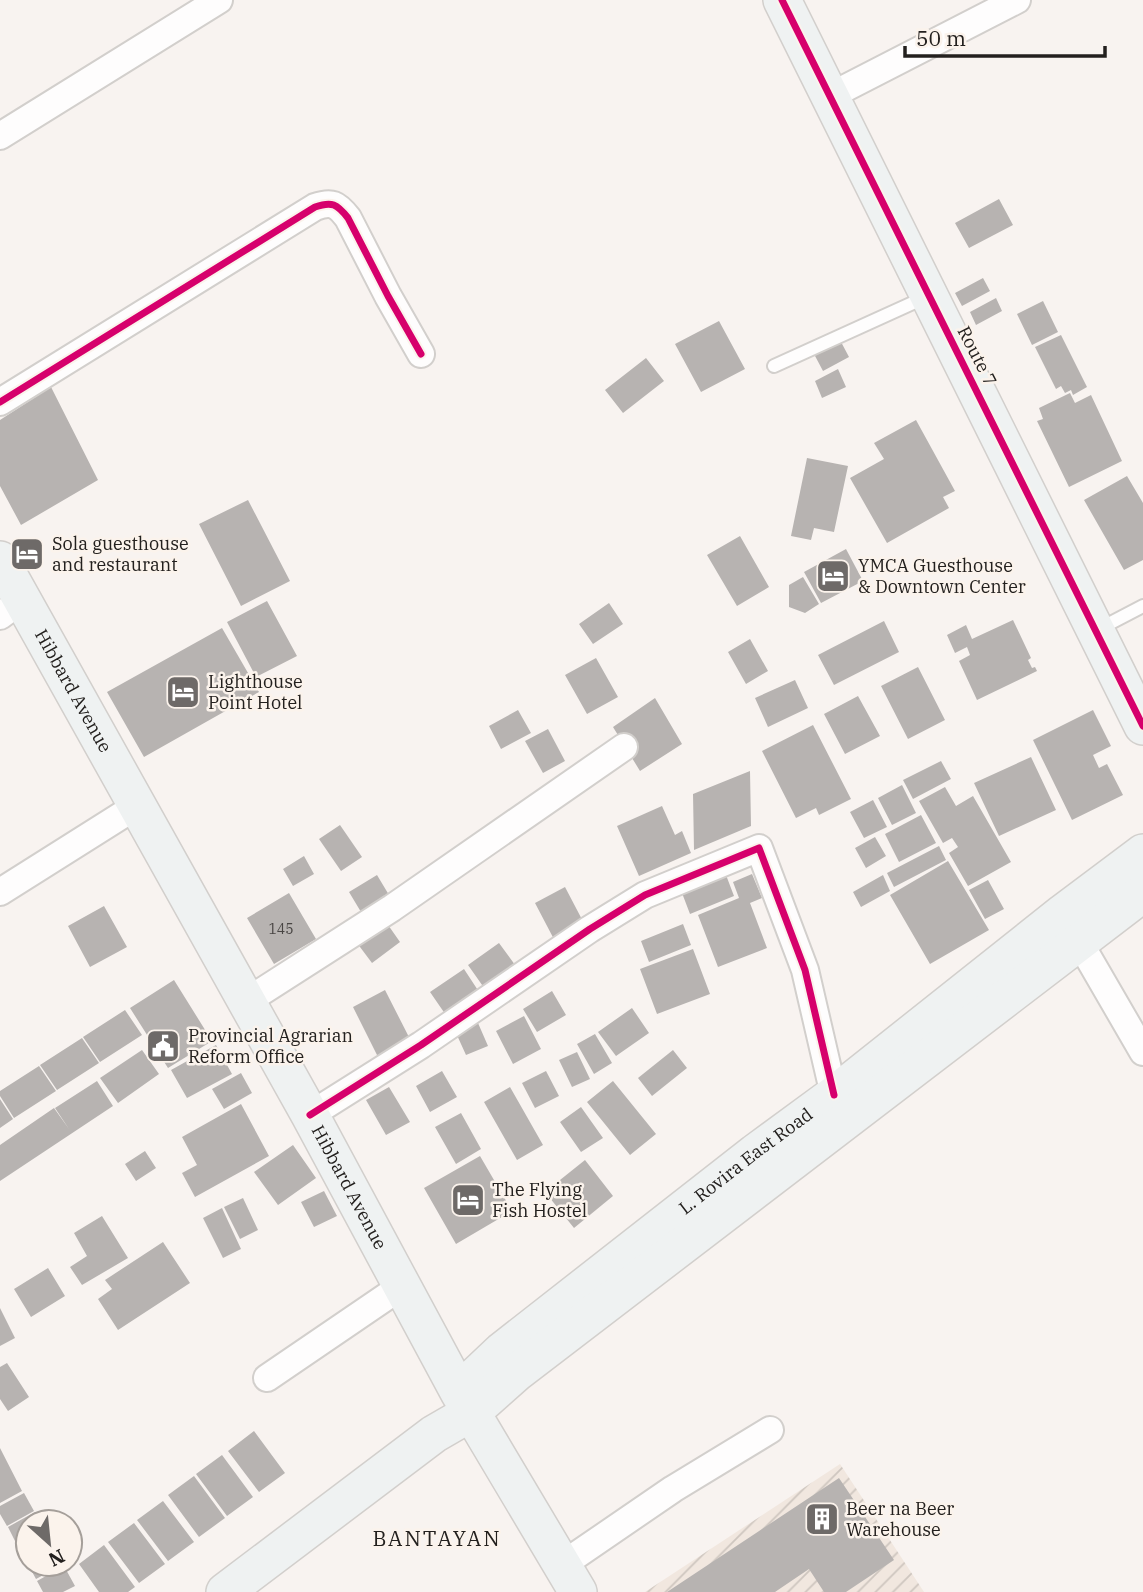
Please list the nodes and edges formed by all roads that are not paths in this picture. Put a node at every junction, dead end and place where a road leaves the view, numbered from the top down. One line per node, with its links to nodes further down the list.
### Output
1 (782, 0): 4 (main road, Route 7)
2 (1017, 0): 4 (street)
3 (209, 2): 5 (street)
4 (830, 96): 6 (main road, Route 7)
5 (0, 136)
6 (930, 296): 8 (lane); 13 (main road, Route 7)
7 (421, 354): 9 (street)
8 (774, 366)
9 (0, 402)
10 (0, 560): 12 (main road, Hibbard Avenue)
11 (1143, 606): 13 (lane)
12 (12, 608): 16 (main road, Hibbard Avenue)
13 (1096, 631): 14 (main road, Route 7)
14 (1143, 726)
15 (624, 747): 21 (street)
16 (138, 805): 18 (street); 21 (main road, Hibbard Avenue)
17 (1143, 853): 20 (main road, L. Rovira East Road)
18 (0, 892)
19 (1143, 893): 20 (main road, L. Rovira East Road)
20 (1071, 927): 22 (street); 23 (main road, L. Rovira East Road); 25 (main road, L. Rovira East Road)
21 (247, 1001): 24 (main road, Hibbard Avenue)
22 (1143, 1052)
23 (834, 1094): 24 (street); 25 (main road, L. Rovira East Road)
24 (310, 1115): 26 (main road, Hibbard Avenue)
25 (764, 1165): 28 (main road, L. Rovira East Road)
26 (402, 1286): 27 (street); 28 (main road, Hibbard Avenue)
27 (267, 1378)
28 (466, 1402): 30 (main road, Hibbard Avenue); 31 (main road, L. Rovira East Road)
29 (771, 1430): 30 (street)
30 (570, 1579)
31 (225, 1592)

